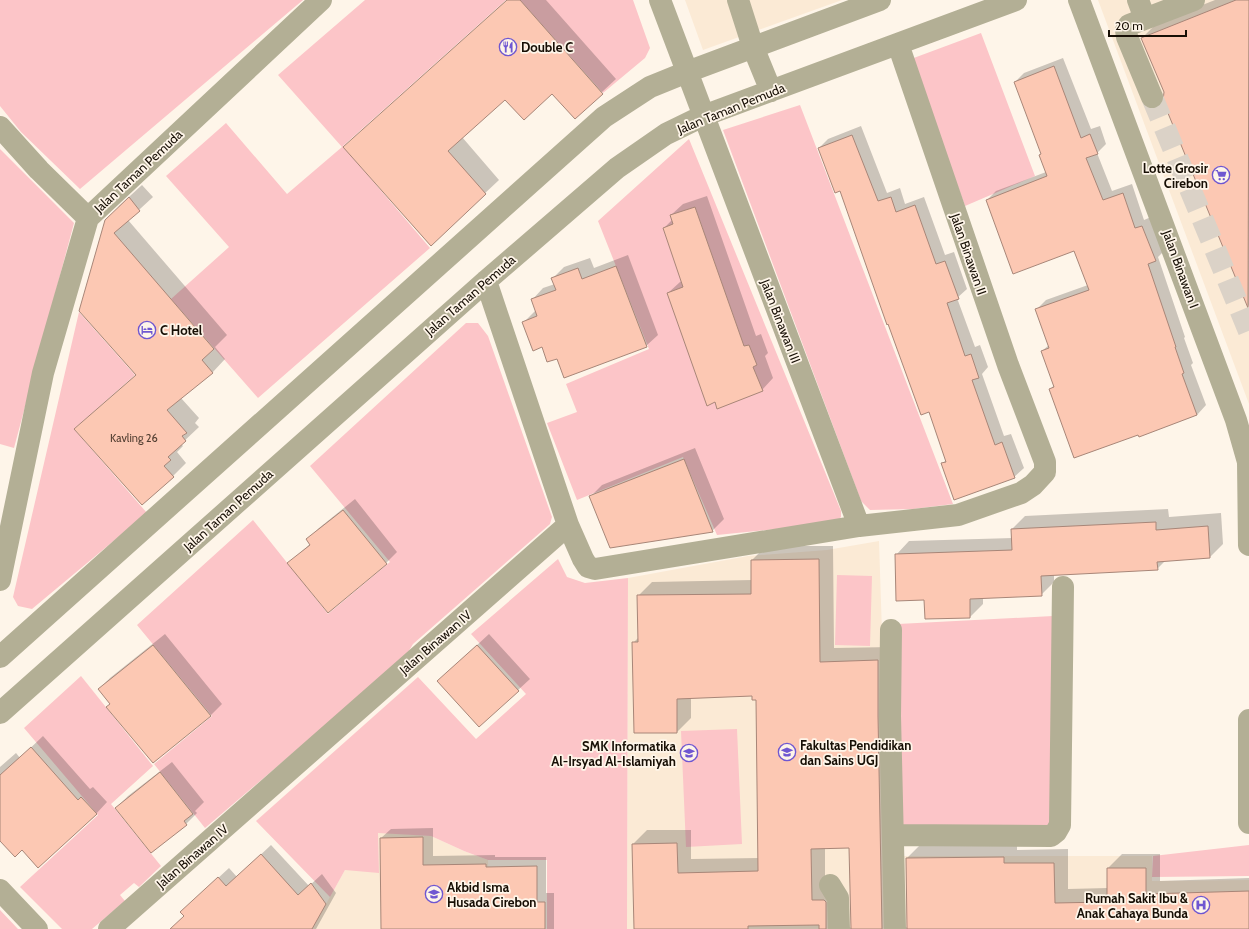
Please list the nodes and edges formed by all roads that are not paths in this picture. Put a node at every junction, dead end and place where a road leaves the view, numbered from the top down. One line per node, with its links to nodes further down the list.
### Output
1 (321, 0): 16 (street, Jalan Taman Pemuda)
2 (660, 0): 11 (street, Jalan Binawan III)
3 (738, 0): 10 (street)
4 (880, 0): 10 (street)
5 (1016, 0): 9 (street, Jalan Taman Pemuda)
6 (1080, 0): 20 (street, Jalan Binawan I)
7 (1194, 0): 8 (street)
8 (1150, 8): 13 (street)
9 (898, 44): 12 (street, Jalan Taman Pemuda); 19 (street, Jalan Binawan II)
10 (753, 47): 11 (street); 12 (street)
11 (687, 72): 14 (street, Jalan Binawan III); 24 (street)
12 (771, 91): 14 (street, Jalan Taman Pemuda)
13 (1152, 97)
14 (703, 116): 17 (street, Jalan Taman Pemuda); 19 (street, Jalan Binawan III)
15 (0, 127): 16 (street)
16 (88, 218): 21 (street, Jalan Taman Pemuda)
17 (486, 281): 18 (street); 25 (street, Jalan Taman Pemuda)
18 (568, 525): 19 (street); 32 (street, Jalan Binawan IV)
19 (859, 526)
20 (1249, 545)
21 (0, 580)
22 (1062, 587): 28 (street)
23 (891, 630): 28 (street)
24 (0, 656)
25 (0, 713)
26 (1249, 720): 27 (street)
27 (1249, 823)
28 (893, 835): 34 (street)
29 (830, 885): 33 (street)
30 (0, 890): 31 (street)
31 (37, 929)
32 (109, 929)
33 (839, 929)
34 (895, 929)

